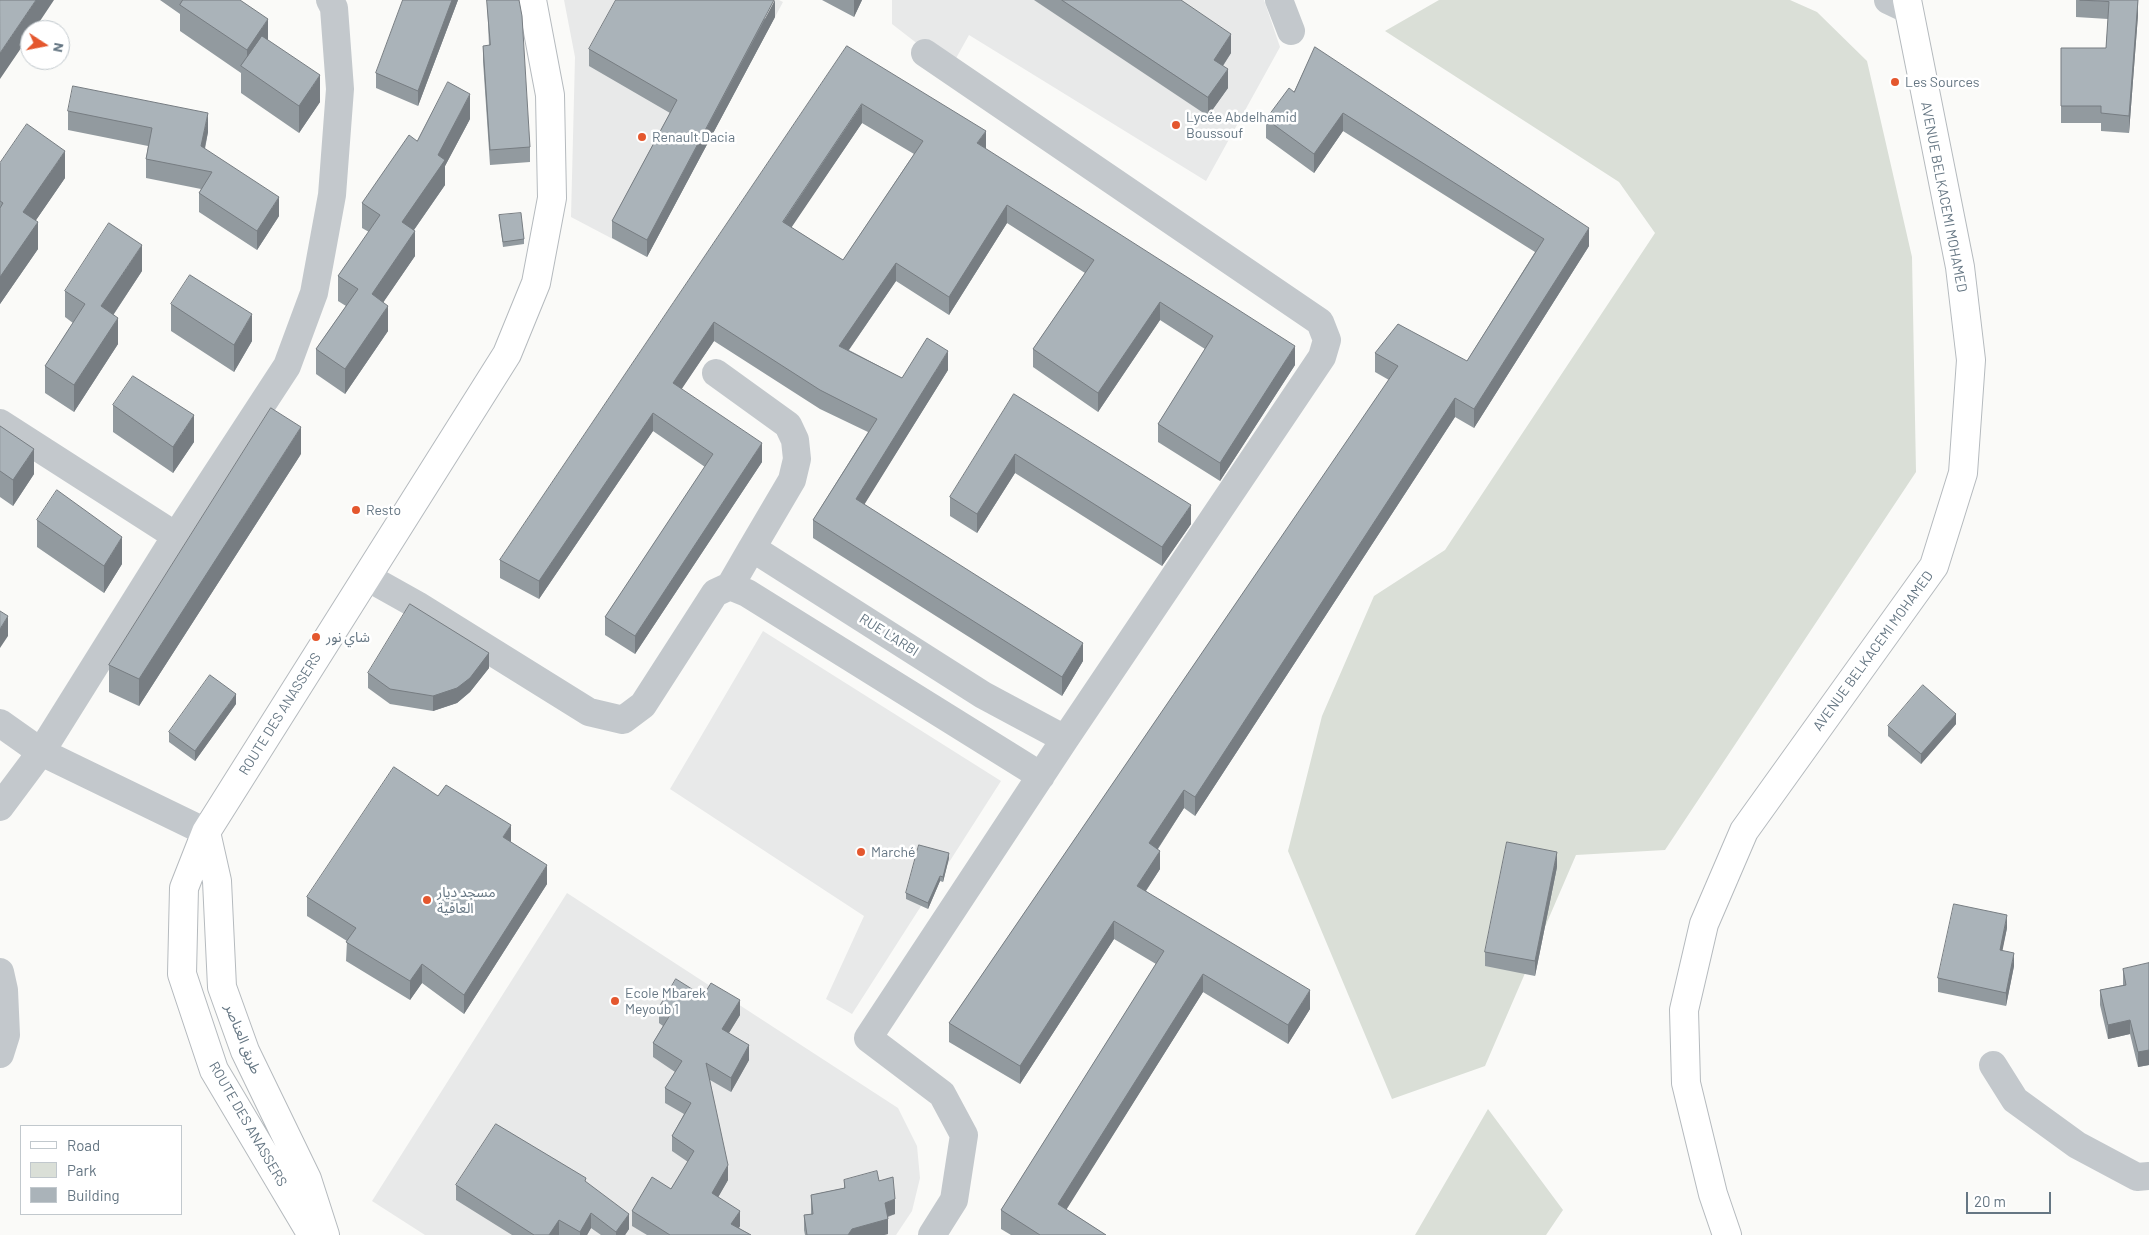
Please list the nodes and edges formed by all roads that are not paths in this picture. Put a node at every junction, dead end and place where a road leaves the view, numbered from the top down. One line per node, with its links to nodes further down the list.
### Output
1 (330, 0): 9 (street)
2 (532, 0): 11 (main road, ROUTE DES ANASSERS)
3 (1279, 0): 5 (street)
4 (1901, 3): 26 (main road, AVENUE BELKACEMI MOHAMED)
5 (1291, 31)
6 (925, 53): 14 (street)
7 (716, 373): 10 (street)
8 (0, 423): 9 (street)
9 (176, 536): 15 (street)
10 (752, 548): 12 (street); 14 (street, RUE L'ARBI)
11 (367, 577): 12 (street); 18 (main road, ROUTE DES ANASSERS)
12 (730, 586): 16 (street)
13 (0, 723): 15 (street)
14 (1065, 739): 16 (street)
15 (41, 752): 17 (street); 18 (street)
16 (1040, 776): 25 (street)
17 (0, 807)
18 (206, 832): 23 (main road, ROUTE DES ANASSERS); 24 (main road, طريق العناصر)
19 (0, 972): 20 (street)
20 (0, 1054)
21 (1993, 1065): 22 (street)
22 (2149, 1176)
23 (312, 1235)
24 (324, 1235)
25 (932, 1235)
26 (1727, 1235)

